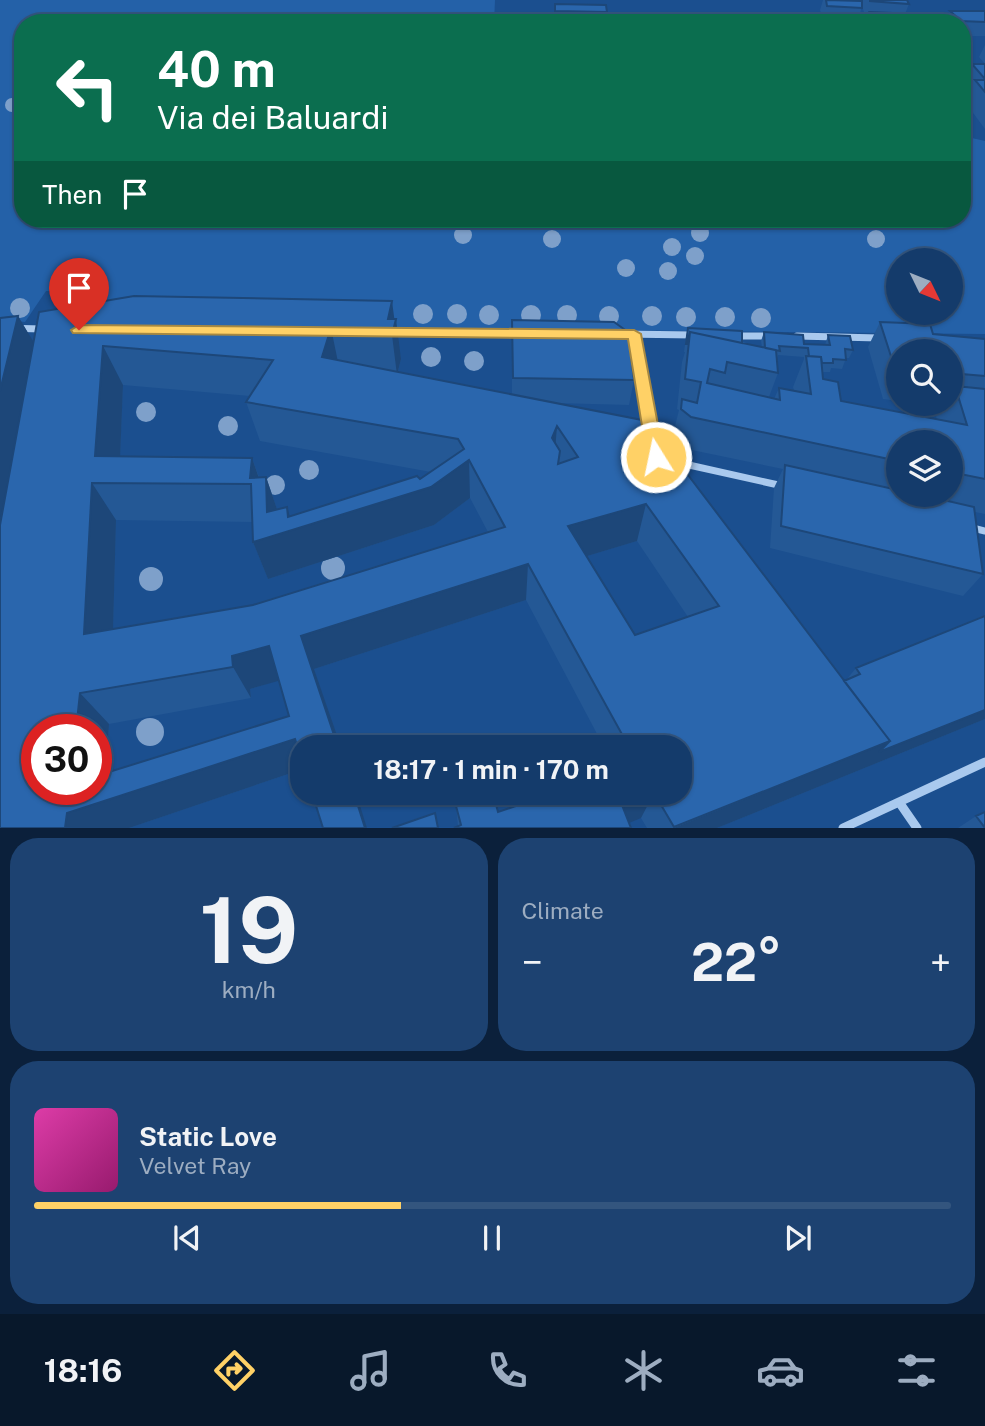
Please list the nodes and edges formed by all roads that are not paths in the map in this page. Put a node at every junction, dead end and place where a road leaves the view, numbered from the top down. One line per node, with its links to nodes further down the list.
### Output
1 (0, 328): 2 (street)
2 (51, 330)
3 (384, 332): 4 (street)
4 (523, 334)
5 (607, 334): 6 (street)
6 (634, 334): 7 (street); 10 (street)
7 (702, 335)
8 (729, 336): 9 (street)
9 (891, 338)
10 (653, 444)
11 (656, 457): 12 (street)
12 (787, 487)
13 (959, 525): 14 (street)
14 (985, 531)
15 (985, 762): 16 (street)
16 (899, 802): 17 (street); 18 (street)
17 (843, 828)
18 (917, 828)

